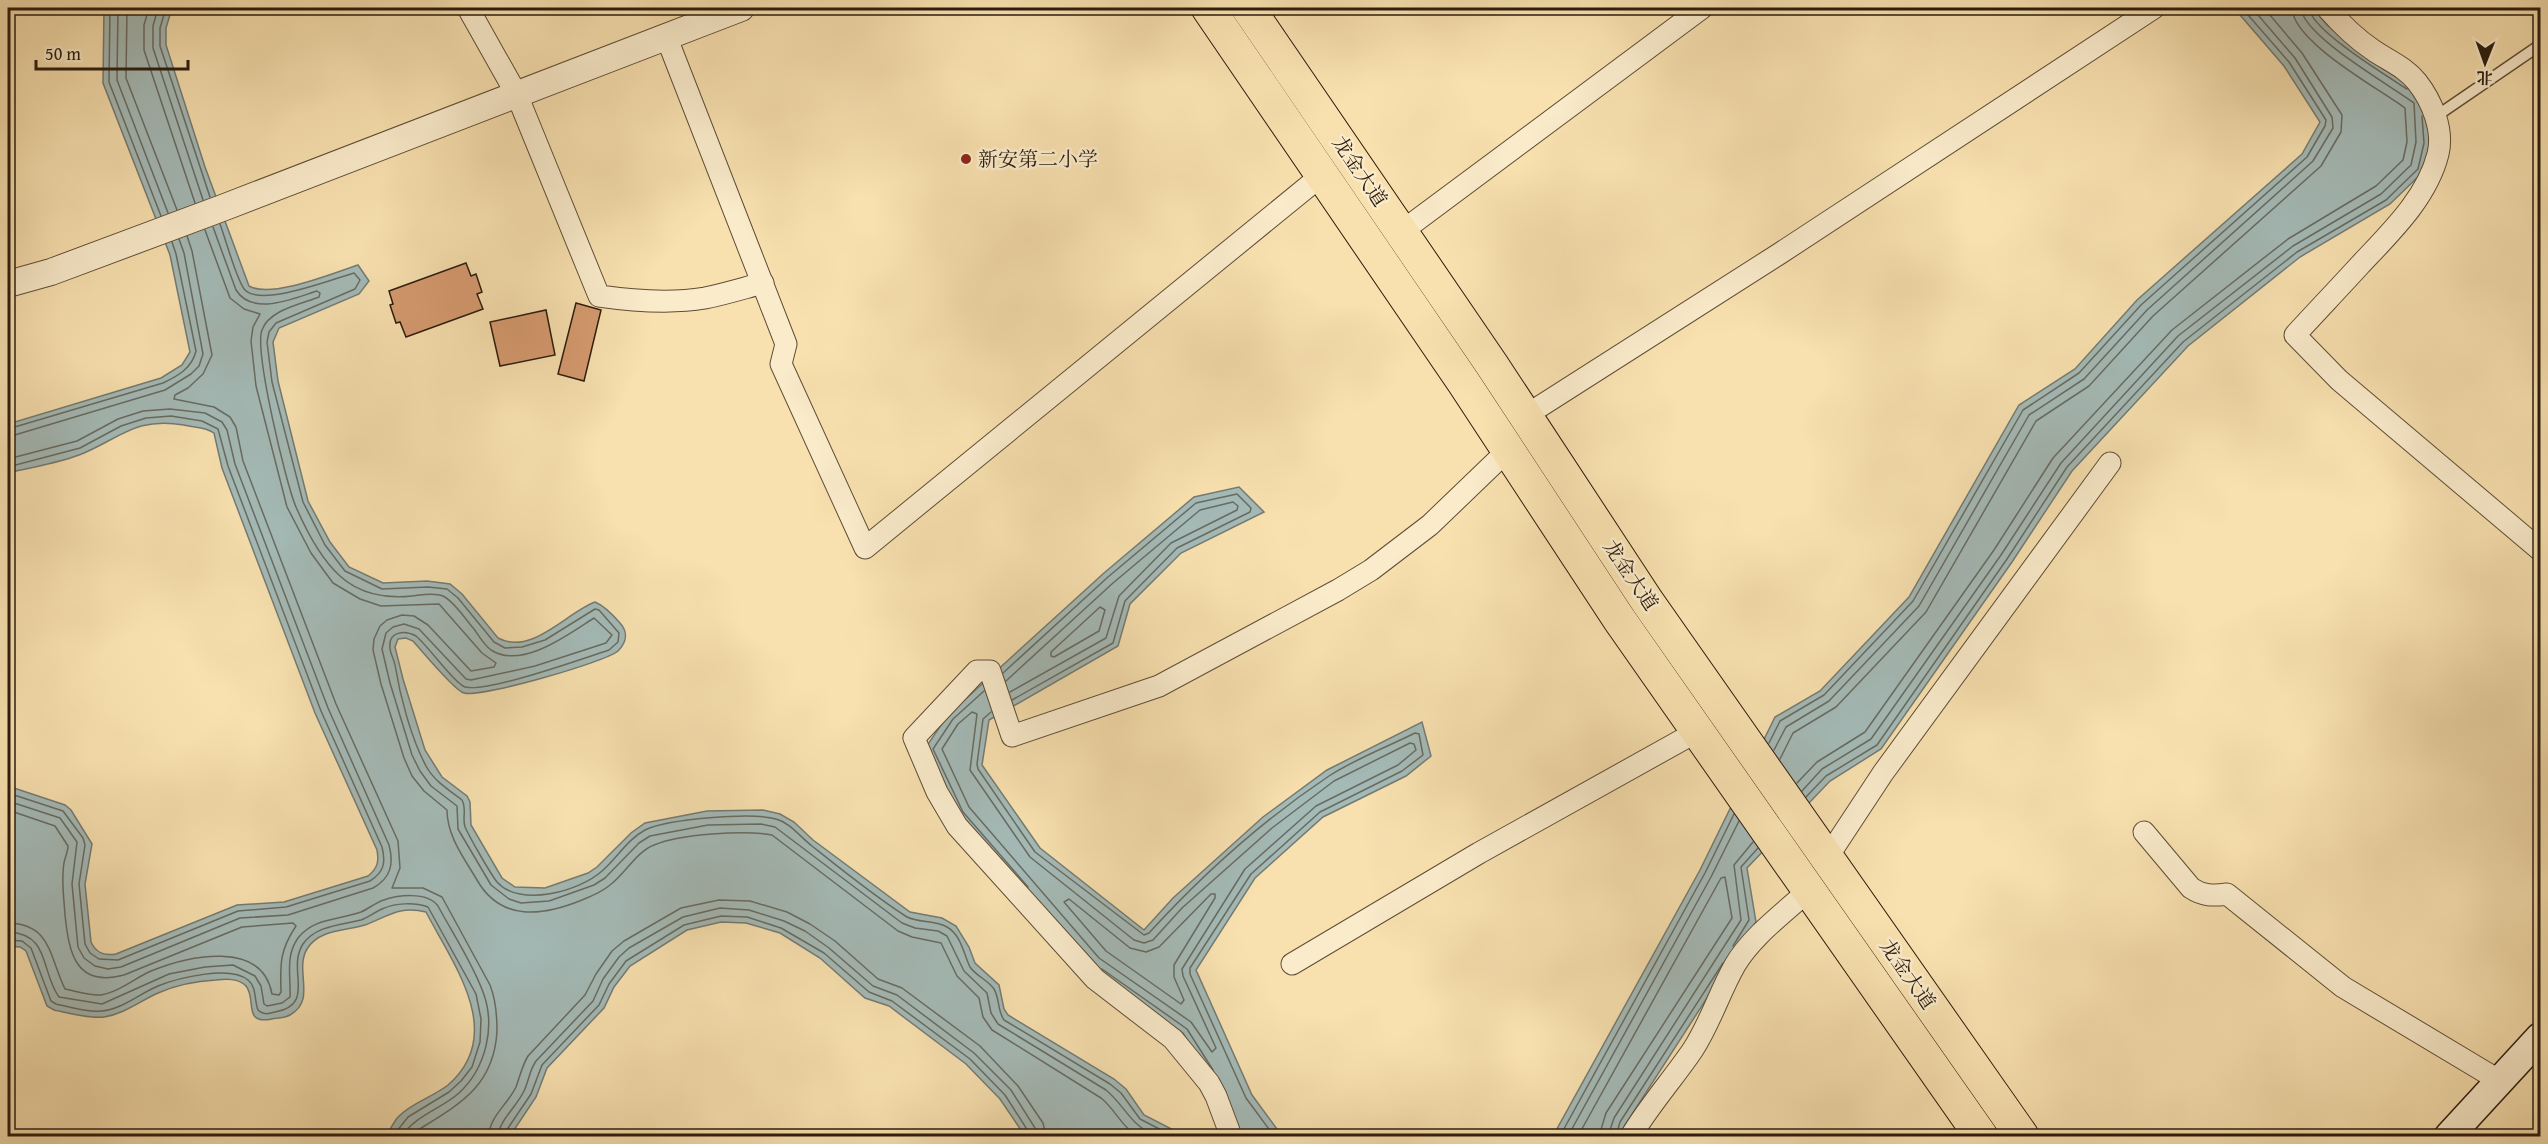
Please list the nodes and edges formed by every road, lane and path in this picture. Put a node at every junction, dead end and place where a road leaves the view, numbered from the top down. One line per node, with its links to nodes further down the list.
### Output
1 (468, 8): 10 (street)
2 (741, 8): 8 (street)
3 (1208, 8): 12 (main road, 龙金大道)
4 (1248, 8): 13 (main road, 龙金大道)
5 (1702, 8): 13 (street)
6 (2154, 8): 16 (street)
7 (2327, 8): 11 (street)
8 (666, 36): 10 (street); 14 (street)
9 (2541, 45): 11 (lane)
10 (517, 94): 14 (street); 15 (street)
11 (2435, 117): 19 (street)
12 (1322, 175): 14 (street); 17 (main road, 龙金大道)
13 (1401, 232): 16 (main road, 龙金大道)
14 (763, 283)
15 (8, 284)
16 (1525, 416): 22 (main road, 龙金大道)
17 (1508, 450): 20 (main road, 龙金大道); 27 (street)
18 (2110, 463): 22 (street)
19 (2541, 550)
20 (1698, 731): 23 (main road, 龙金大道); 24 (street)
21 (2144, 832): 26 (street)
22 (1819, 847): 30 (main road, 龙金大道)
23 (1809, 890): 28 (street); 29 (main road, 龙金大道)
24 (1292, 964)
25 (2541, 1037): 26 (main road)
26 (2500, 1081): 31 (main road)
27 (1231, 1137)
28 (1631, 1137)
29 (1981, 1137)
30 (2022, 1137)
31 (2449, 1137)

